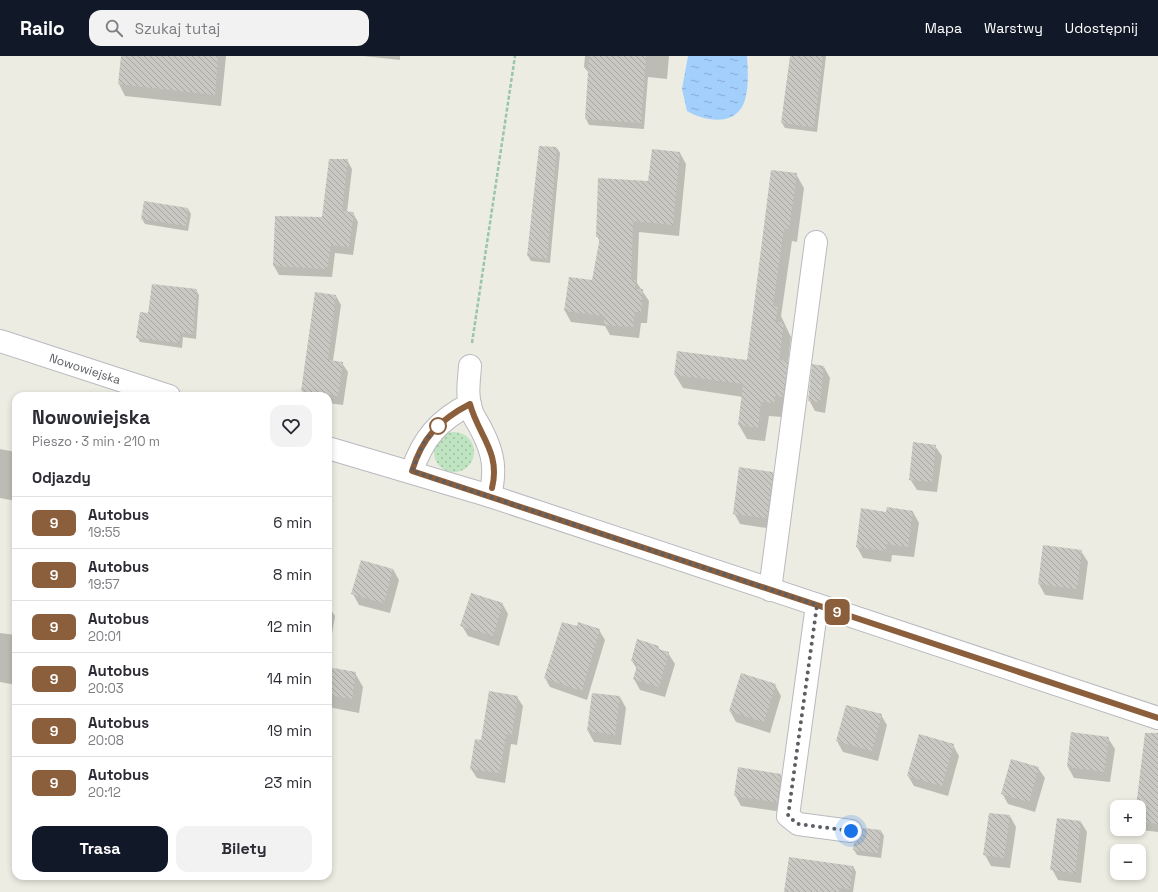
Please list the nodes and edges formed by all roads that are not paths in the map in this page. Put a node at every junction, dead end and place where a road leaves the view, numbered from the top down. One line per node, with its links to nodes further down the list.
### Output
1 (816, 242): 9 (street)
2 (0, 341): 4 (street, Nowowiejska)
3 (470, 366): 5 (street)
4 (157, 392)
5 (470, 404): 7 (street); 8 (street)
6 (332, 449): 7 (street)
7 (412, 471): 8 (street)
8 (490, 496): 9 (street)
9 (770, 590): 10 (street)
10 (817, 605): 11 (street); 12 (street)
11 (1158, 718)
12 (851, 831)

